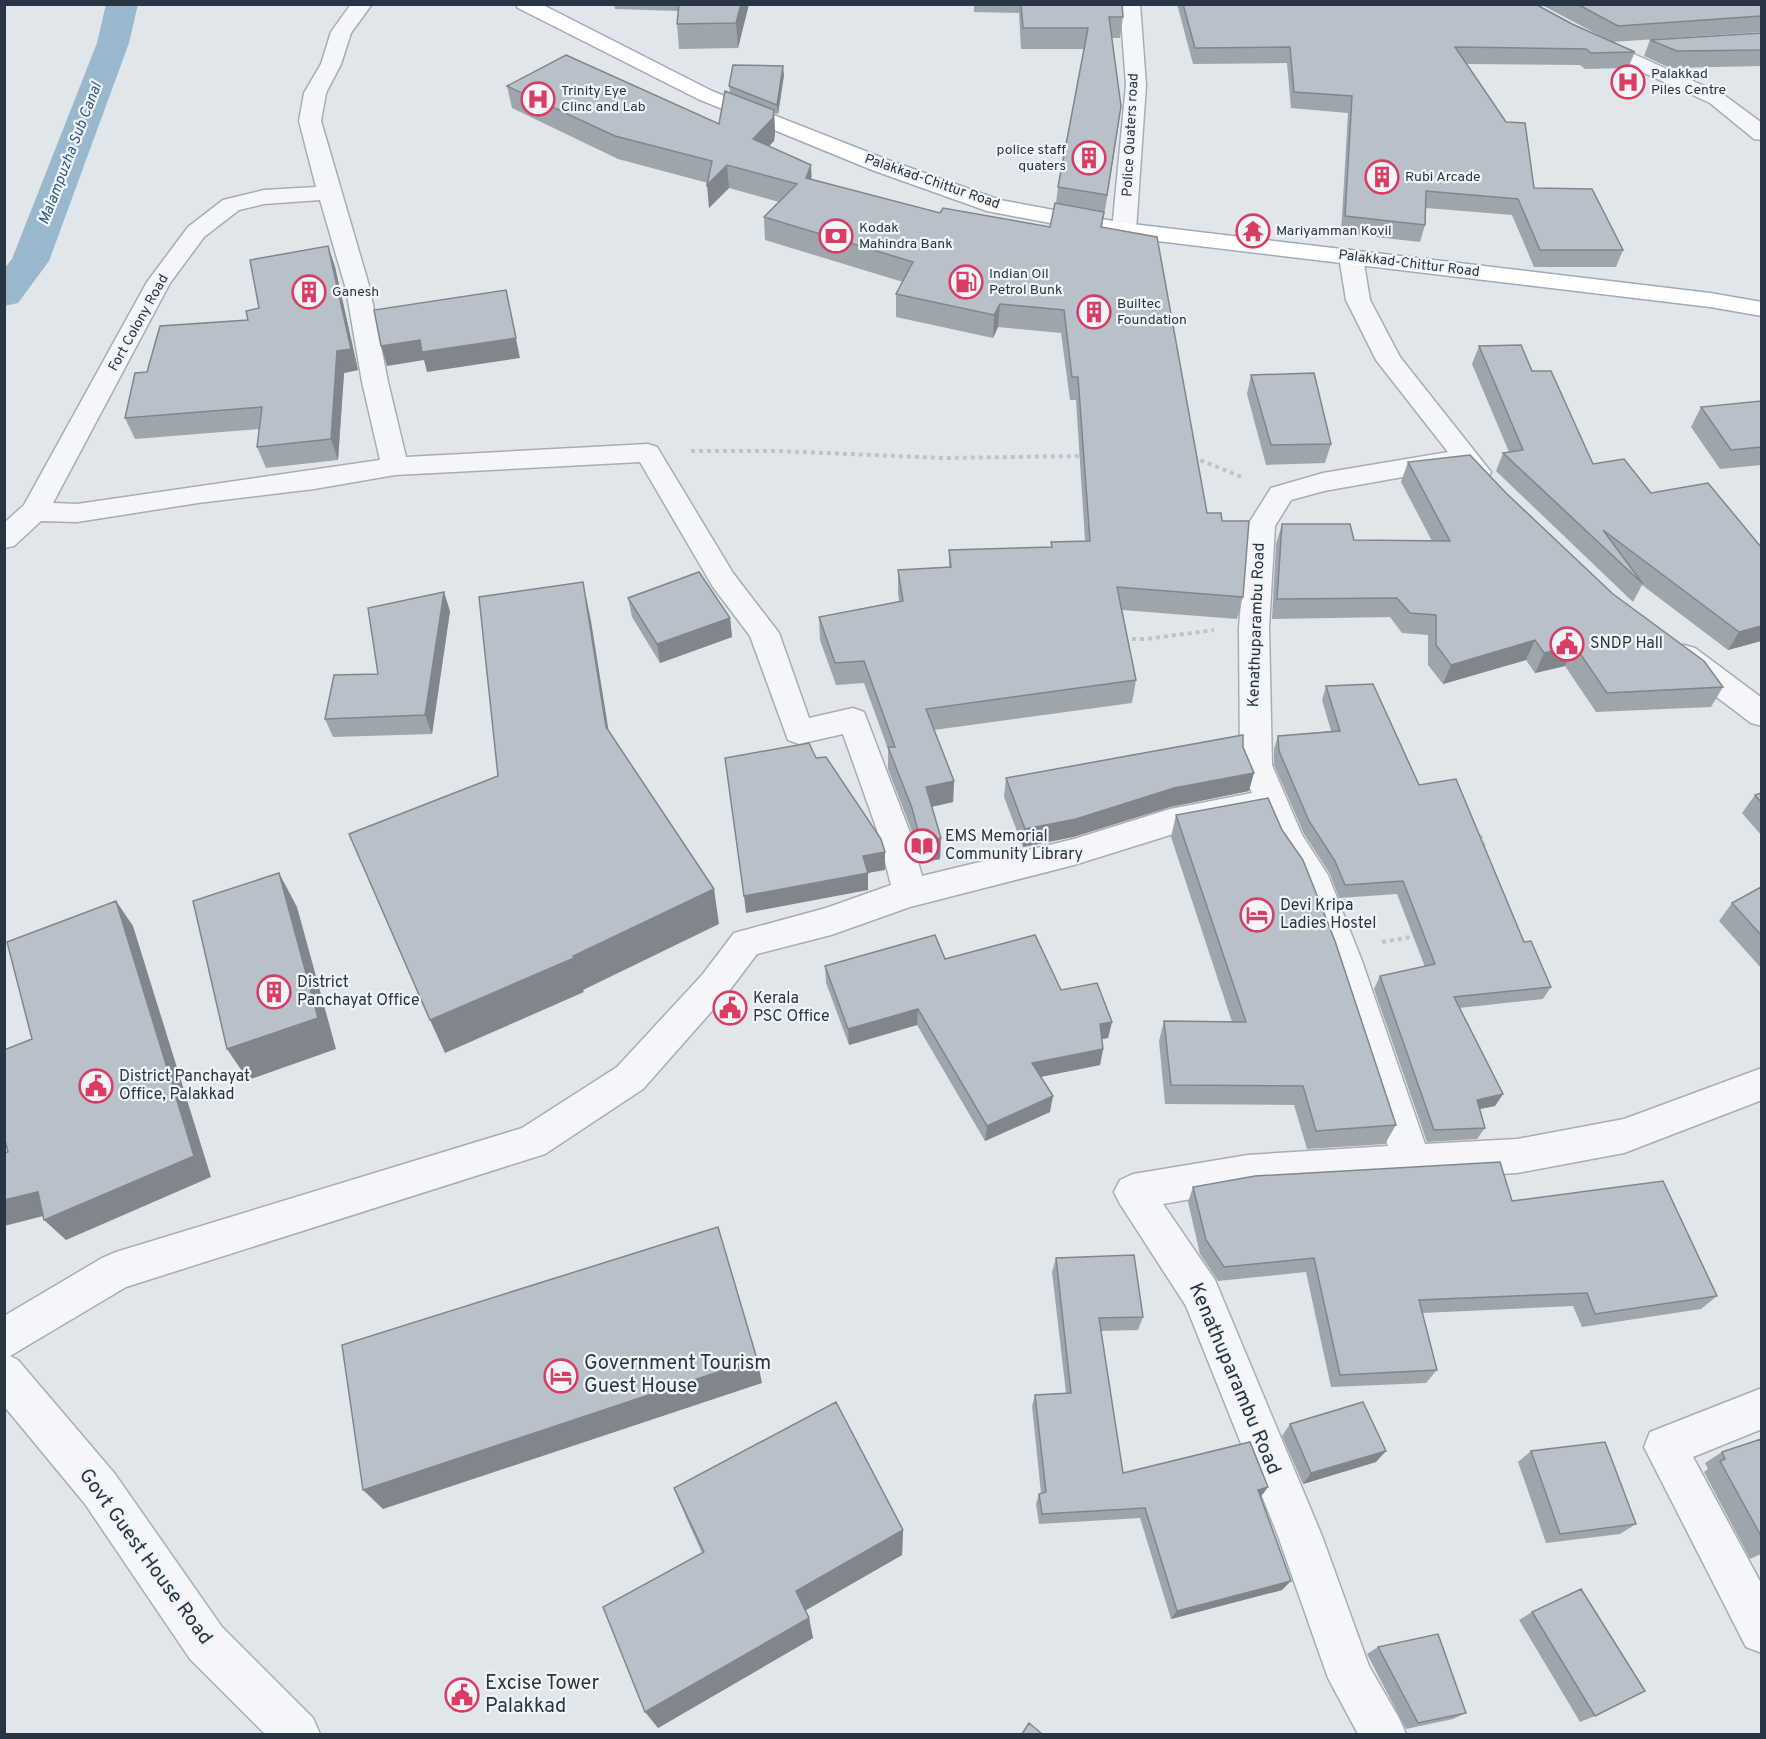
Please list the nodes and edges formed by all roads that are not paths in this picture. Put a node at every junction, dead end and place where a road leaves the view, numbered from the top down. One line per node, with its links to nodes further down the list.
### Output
1 (362, 4): 8 (street)
2 (525, 4): 9 (main road, Palakkad-Chittur Road)
3 (1130, 4): 9 (street, Police Quaters road)
4 (1518, 4): 6 (street)
5 (1654, 47): 6 (street)
6 (1611, 49): 7 (street)
7 (1761, 134)
8 (329, 192): 13 (street); 15 (street, Fort Colony Road)
9 (1124, 230): 10 (main road, Palakkad-Chittur Road)
10 (1351, 257): 11 (main road, Palakkad-Chittur Road); 12 (street)
11 (1761, 309)
12 (1465, 458): 14 (street); 19 (street, Kenathuparambu Road)
13 (395, 466): 15 (street); 20 (street)
14 (1494, 489)
15 (35, 511): 16 (street, Fort Colony Road)
16 (4, 539)
17 (1660, 639): 18 (street)
18 (1761, 715)
19 (1272, 802): 20 (street); 22 (street, Kenathuparambu Road)
20 (910, 893): 23 (street)
21 (1761, 1084): 22 (street, Kenathuparambu Road)
22 (1412, 1161): 28 (street, Kenathuparambu Road)
23 (4, 1339)
24 (4, 1374): 27 (street, Govt Guest House Road)
25 (1761, 1408): 26 (street)
26 (1761, 1631)
27 (296, 1733)
28 (1383, 1734)

